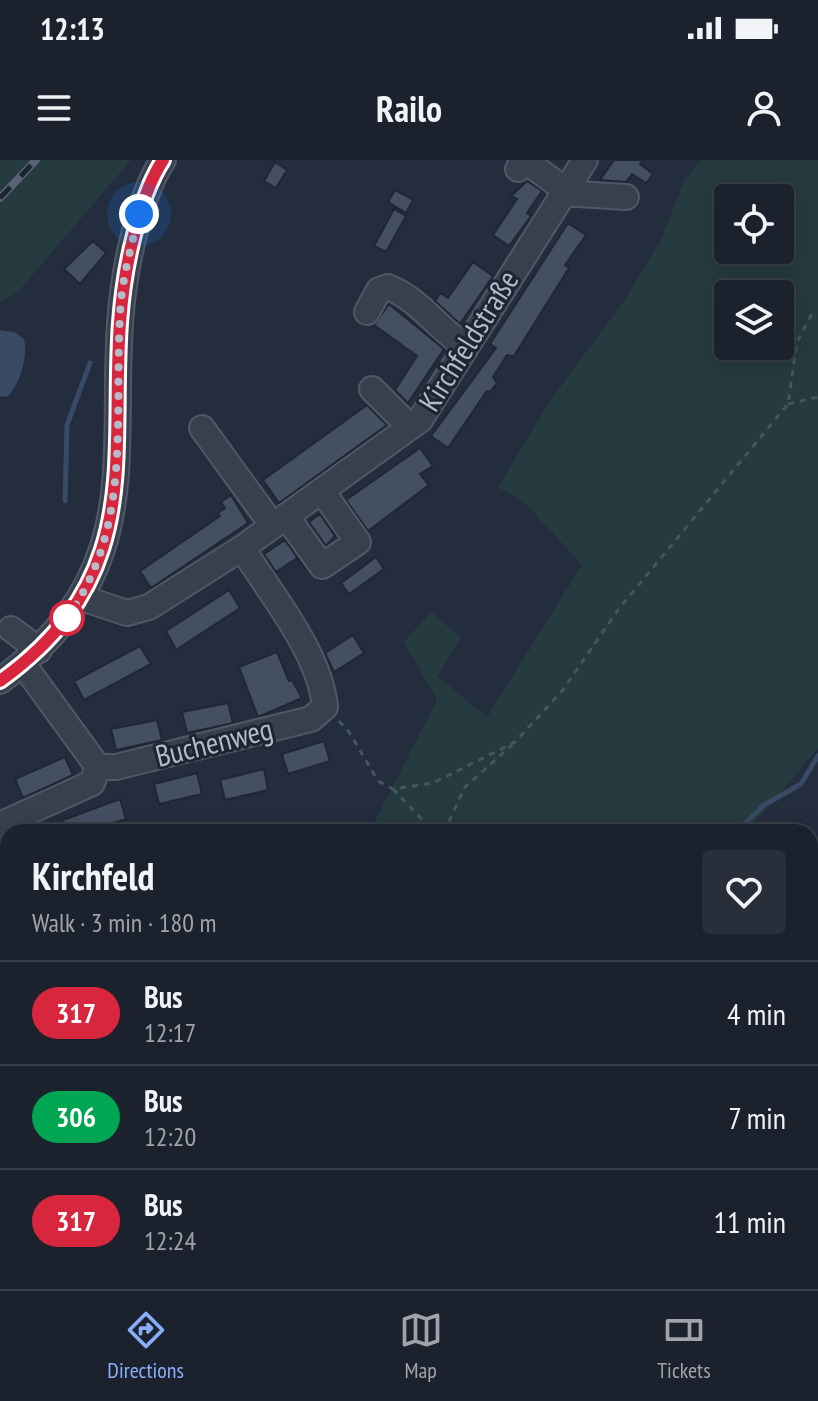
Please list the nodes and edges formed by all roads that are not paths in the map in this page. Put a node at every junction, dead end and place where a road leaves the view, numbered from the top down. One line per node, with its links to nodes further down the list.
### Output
1 (163, 160): 14 (street)
2 (585, 160): 4 (street, Kirchfeldstraße)
3 (518, 169): 4 (street)
4 (563, 191): 5 (street); 7 (street, Kirchfeldstraße)
5 (626, 197)
6 (367, 312): 7 (street)
7 (466, 347): 9 (street, Kirchfeldstraße)
8 (372, 389): 9 (street)
9 (410, 427): 11 (street, Kirchfeldstraße)
10 (202, 428): 12 (street)
11 (322, 491): 12 (street, Kirchfeldstraße); 12 (street)
12 (280, 521): 13 (street, Kirchfeldstraße)
13 (242, 548): 14 (street, Kirchfeldstraße); 18 (street, Buchenweg)
14 (82, 598): 16 (street)
15 (11, 629): 16 (street)
16 (31, 657): 17 (street); 18 (street)
17 (0, 681)
18 (98, 767): 19 (street)
19 (2, 824)

